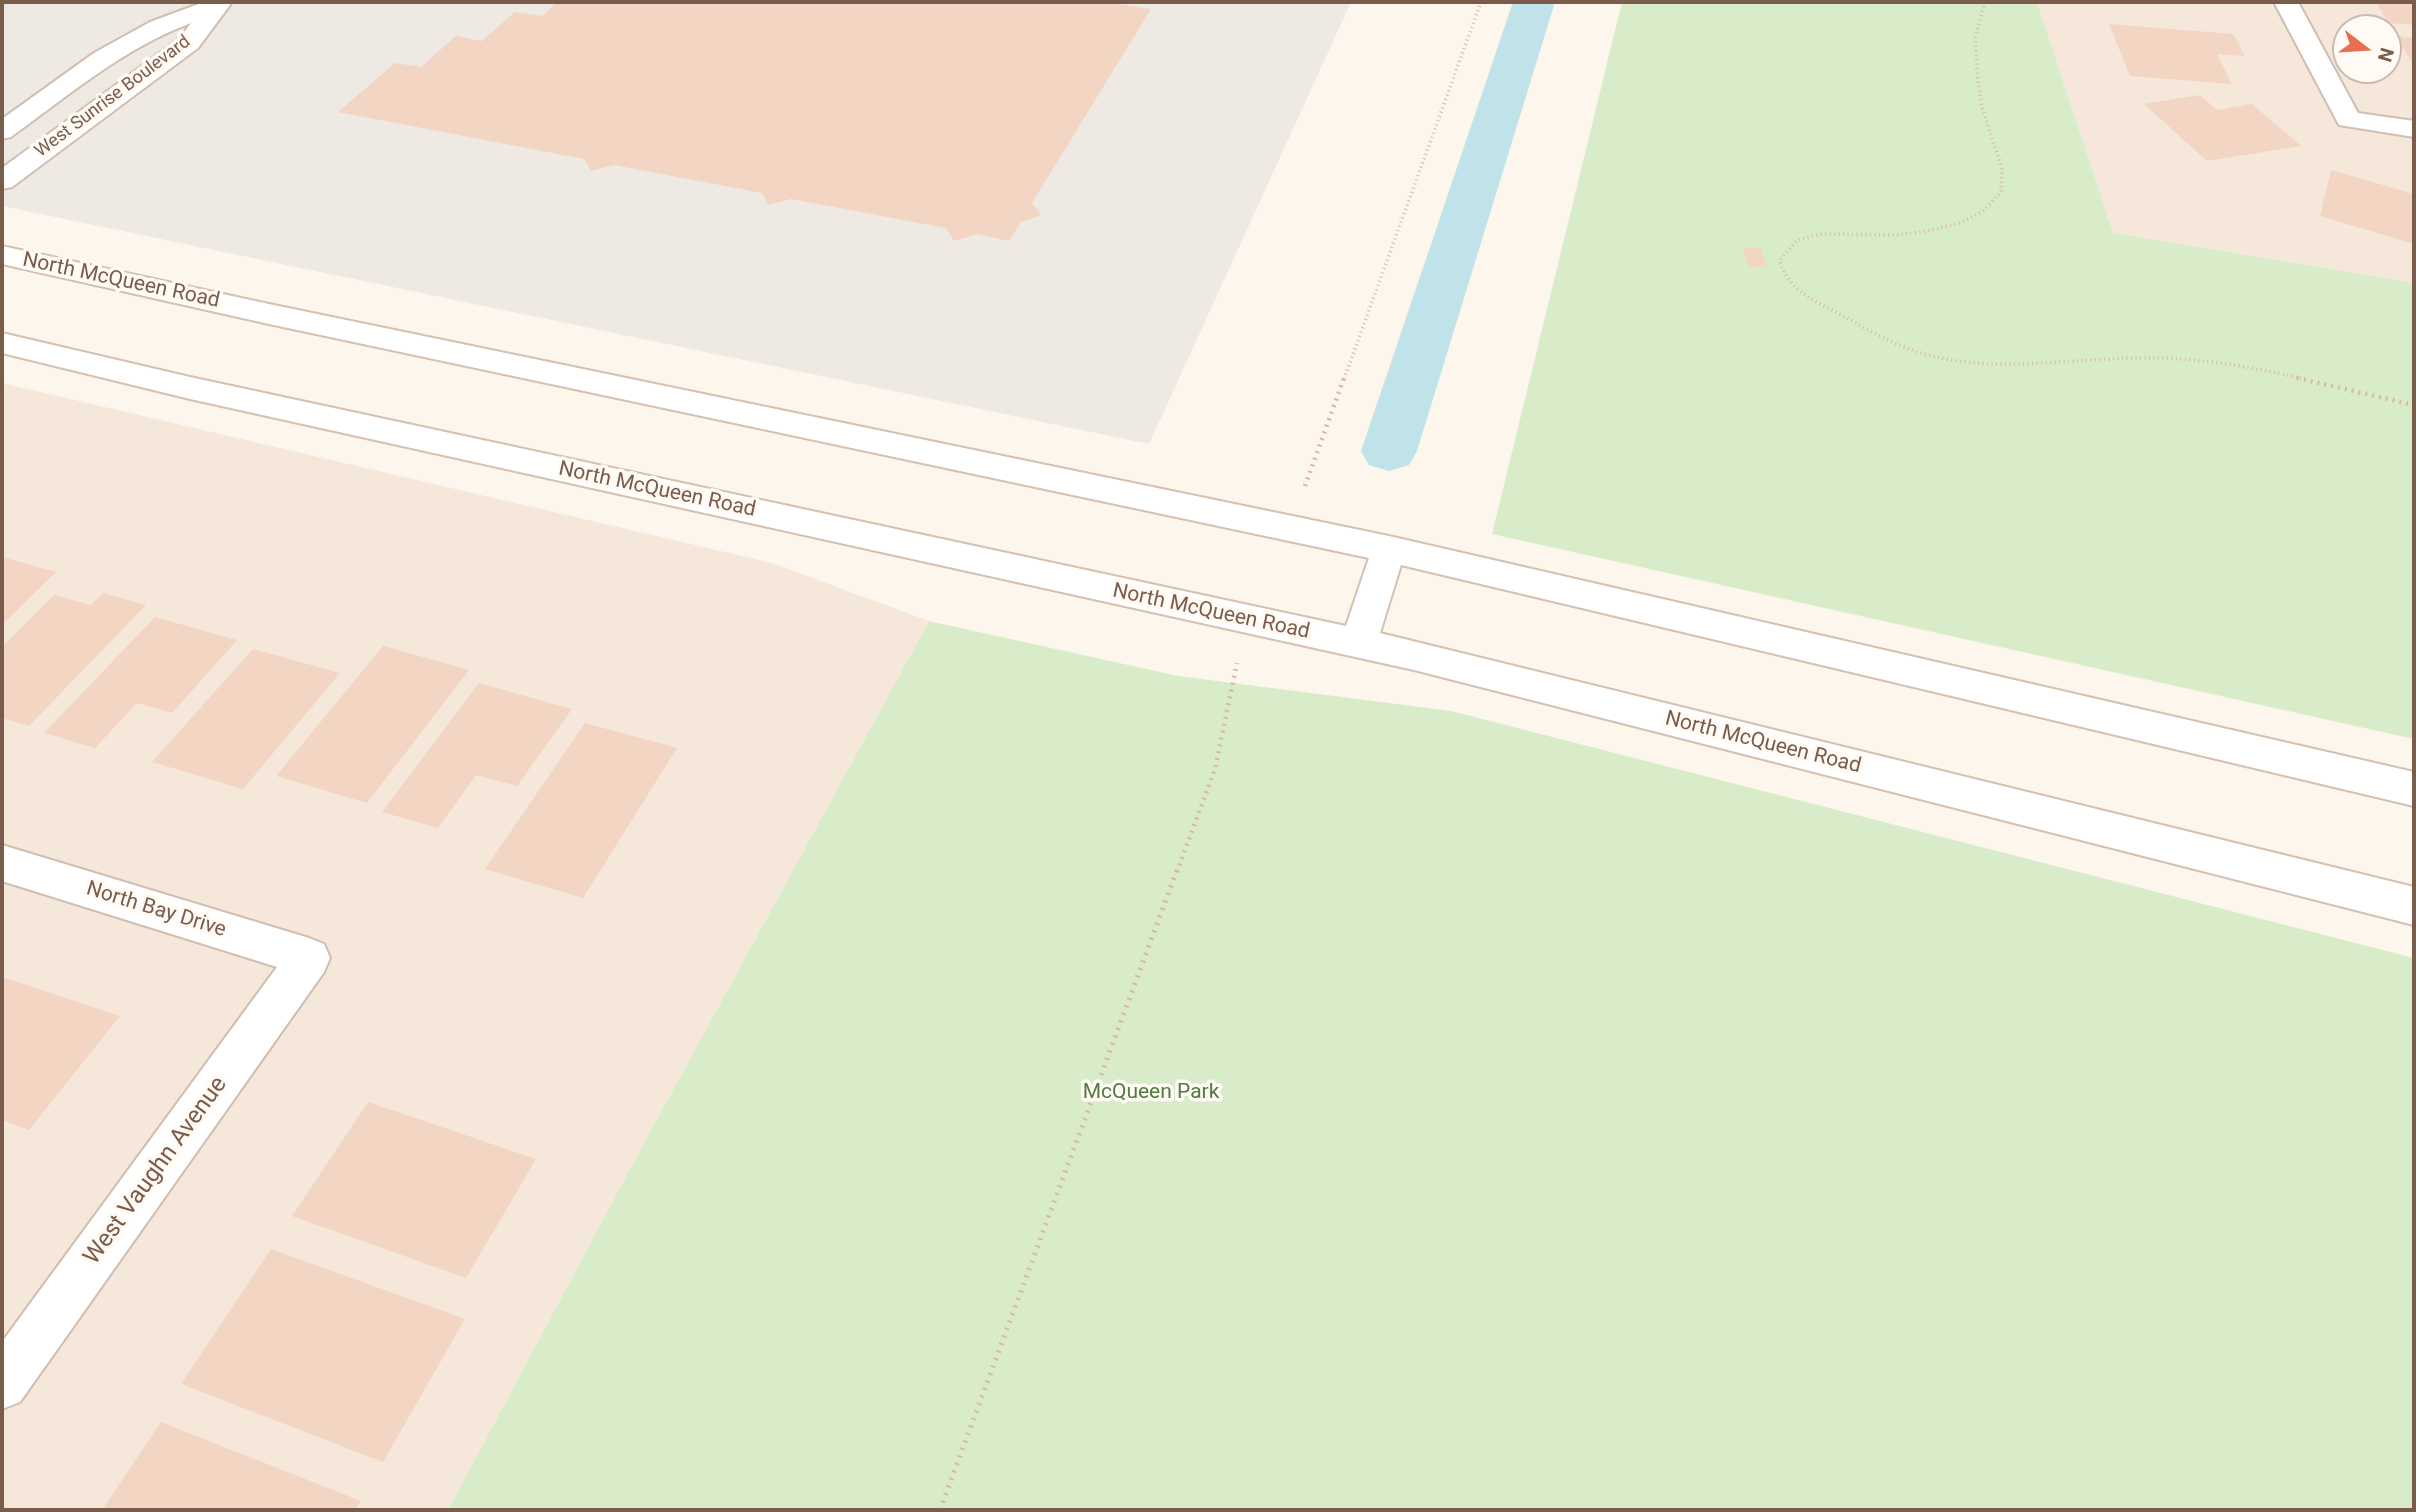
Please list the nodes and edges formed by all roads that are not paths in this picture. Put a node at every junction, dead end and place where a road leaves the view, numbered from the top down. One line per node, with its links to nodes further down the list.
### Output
1 (2286, 2): 3 (main road)
2 (222, 4): 4 (main road, West Sunrise Boulevard); 5 (main road, West Sunrise Boulevard)
3 (2414, 129)
4 (2, 131)
5 (2, 181)
6 (2, 255): 8 (main road, North McQueen Road)
7 (2, 343): 9 (main road, North McQueen Road)
8 (1389, 549): 9 (main road); 10 (main road, North McQueen Road)
9 (1359, 643): 12 (main road, North McQueen Road)
10 (2414, 789)
11 (2, 863): 13 (main road, North Bay Drive)
12 (2414, 906)
13 (309, 958): 14 (main road, West Vaughn Avenue)
14 (2, 1384)

